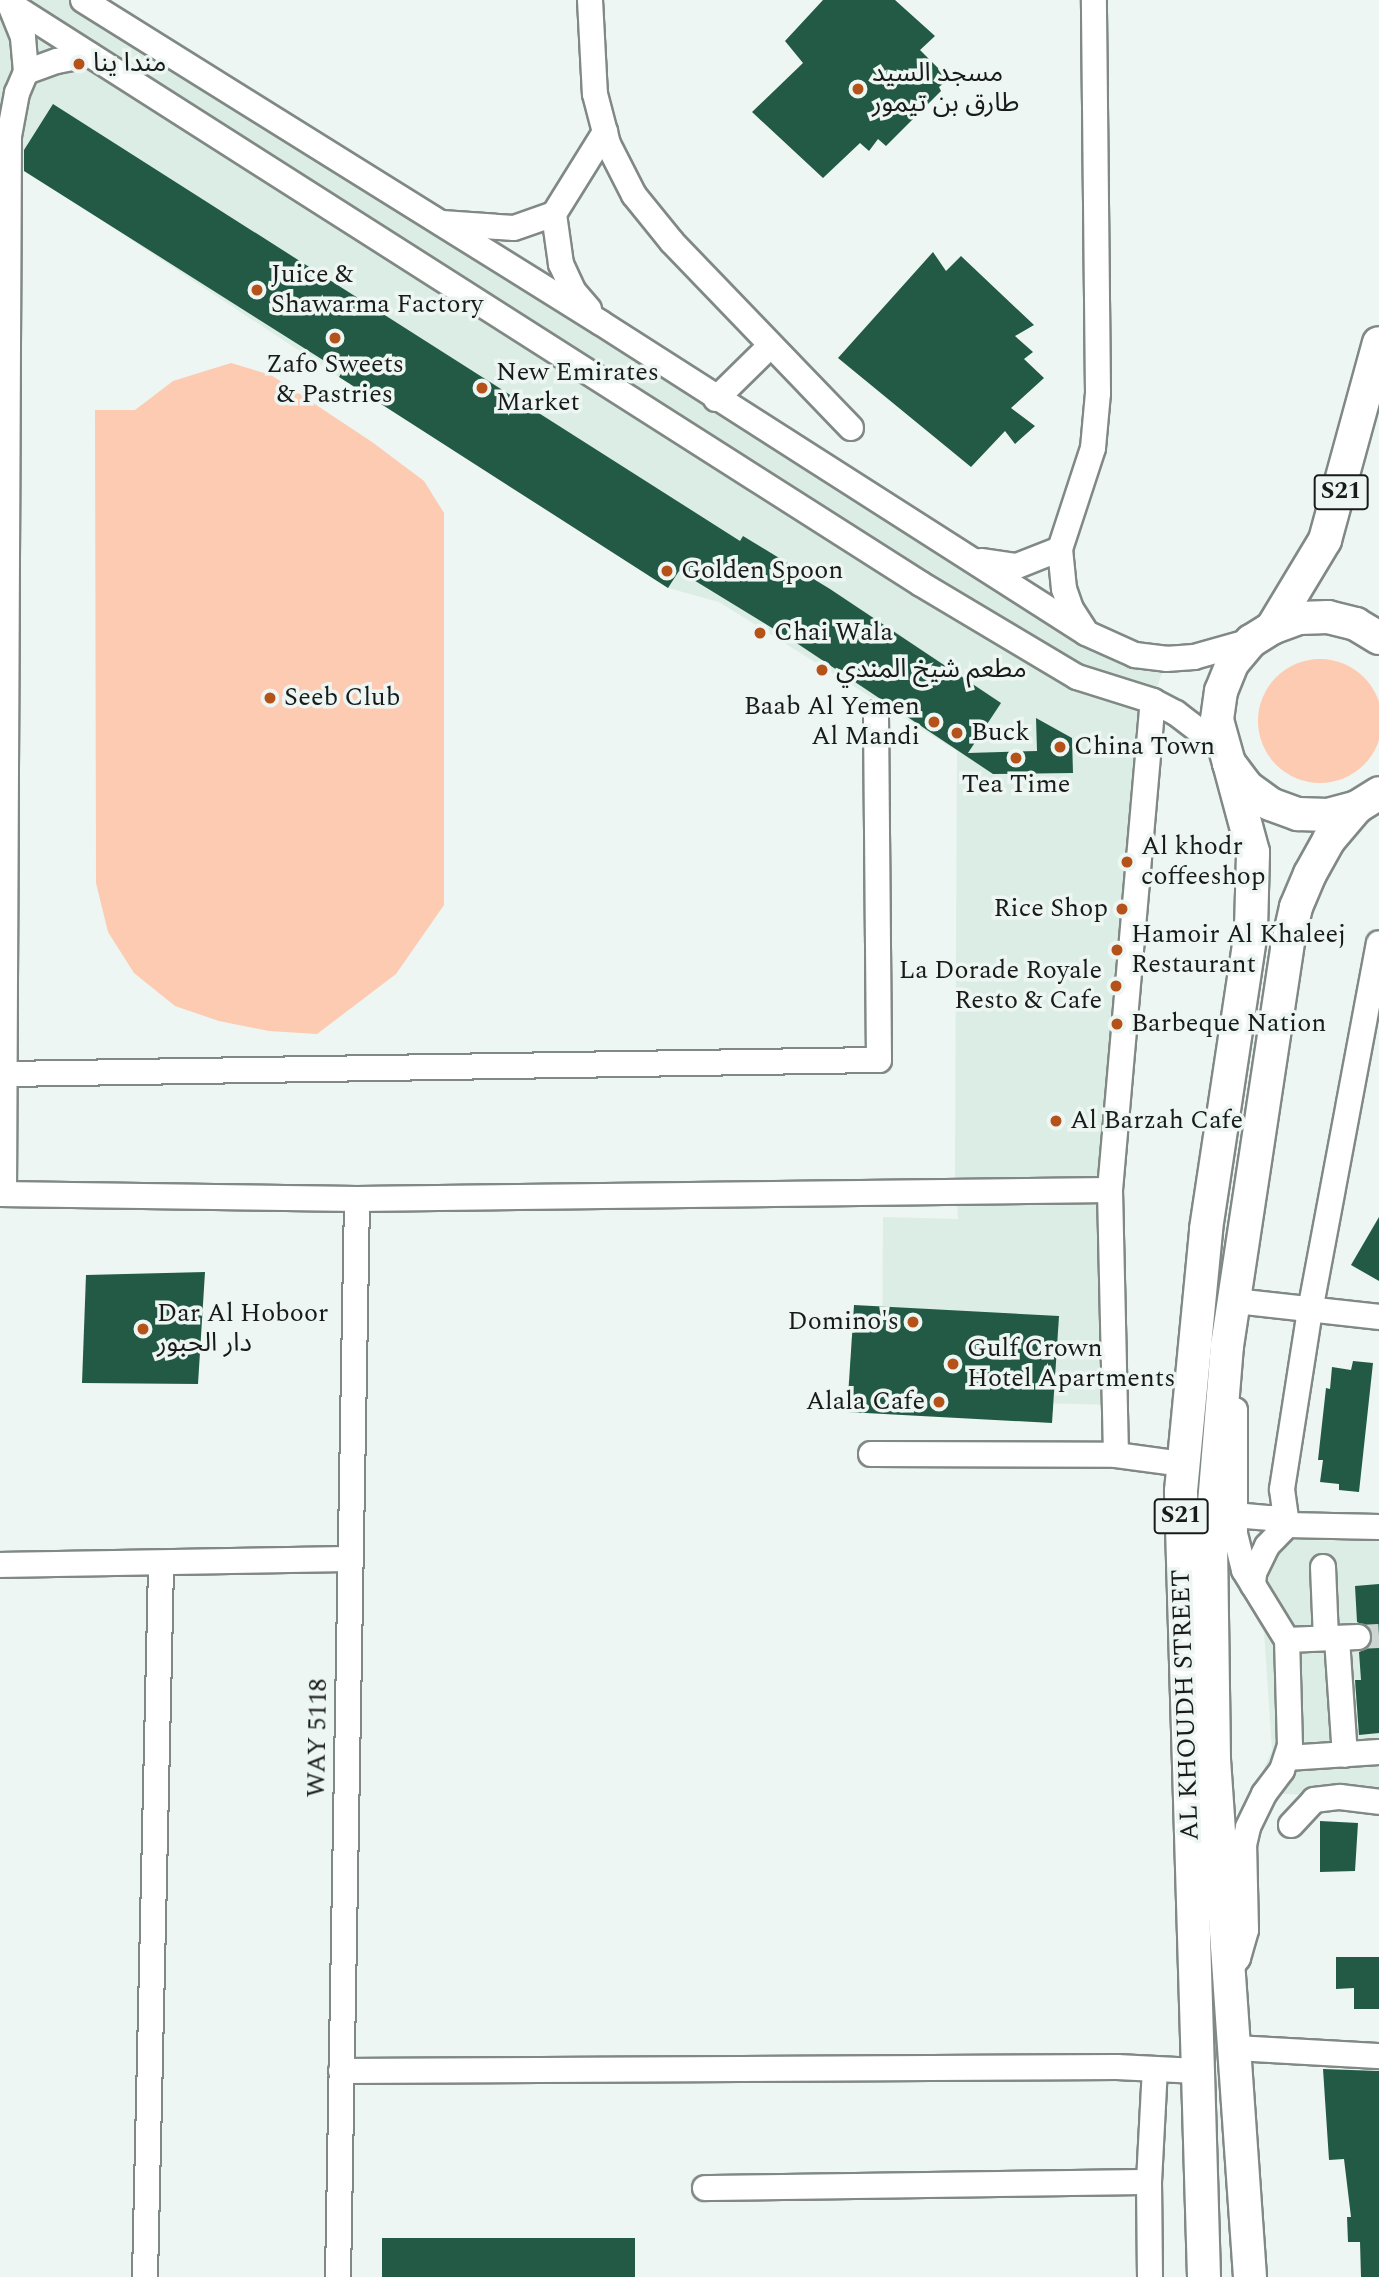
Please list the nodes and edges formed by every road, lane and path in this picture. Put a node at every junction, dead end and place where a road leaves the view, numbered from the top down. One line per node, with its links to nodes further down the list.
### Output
1 (83, 0): 9 (street)
2 (590, 0): 7 (street)
3 (1094, 0): 15 (street)
4 (7, 2): 5 (street); 6 (street)
5 (89, 55): 6 (street); 20 (street)
6 (26, 72): 25 (street)
7 (605, 132): 8 (street); 12 (street)
8 (554, 214): 9 (street); 10 (street)
9 (436, 223): 10 (street)
10 (601, 323): 13 (street)
11 (1379, 343): 18 (main road, S21)
12 (770, 346): 13 (street); 14 (street)
13 (716, 398): 16 (street)
14 (851, 428)
15 (1060, 549): 16 (street); 17 (street)
16 (973, 560): 17 (street)
17 (1086, 633): 18 (street)
18 (1262, 634): 19 (main road); 22 (main road, S21)
19 (1379, 638)
20 (1153, 701): 22 (street); 26 (street)
21 (876, 713): 25 (street)
22 (1226, 756): 23 (main road, S21); 35 (main road, AL KHOUDH STREET / S21)
23 (1368, 800): 29 (main road, AL KHOUDH STREET / S21)
24 (1379, 943): 30 (street)
25 (5, 1074): 27 (street)
26 (1110, 1190): 28 (street); 34 (street)
27 (2, 1194): 28 (street)
28 (357, 1199): 39 (street, WAY 5118)
29 (1235, 1301): 30 (street); 32 (main road, AL KHOUDH STREET / S21)
30 (1310, 1311): 31 (street); 37 (street)
31 (1379, 1317)
32 (1225, 1361): 36 (street); 51 (main road, AL KHOUDH STREET / S21)
33 (871, 1454): 34 (street)
34 (1116, 1455): 35 (street)
35 (1182, 1464): 56 (main road, AL KHOUDH STREET / S21)
36 (1234, 1515): 37 (street); 43 (street)
37 (1287, 1525): 38 (street); 43 (street)
38 (1379, 1527)
39 (350, 1559): 40 (street); 55 (street, WAY 5118)
40 (161, 1564): 41 (street); 59 (street)
41 (0, 1565)
42 (1323, 1567): 44 (street)
43 (1253, 1585): 45 (street)
44 (1340, 1638): 45 (street); 47 (street)
45 (1287, 1640): 48 (street)
46 (1379, 1752): 47 (street)
47 (1345, 1755): 48 (street)
48 (1287, 1758): 51 (street)
49 (1379, 1802): 50 (street)
50 (1291, 1825)
51 (1229, 1970): 52 (main road, AL KHOUDH STREET / S21)
52 (1234, 2048): 53 (street); 63 (main road, AL KHOUDH STREET / S21)
53 (1379, 2056)
54 (1155, 2069): 55 (street); 56 (street); 57 (street)
55 (341, 2071): 60 (street, WAY 5118)
56 (1197, 2071): 62 (main road, AL KHOUDH STREET / S21)
57 (1149, 2182): 58 (street); 61 (street)
58 (705, 2188)
59 (145, 2277)
60 (338, 2277)
61 (1150, 2277)
62 (1204, 2277)
63 (1250, 2277)

